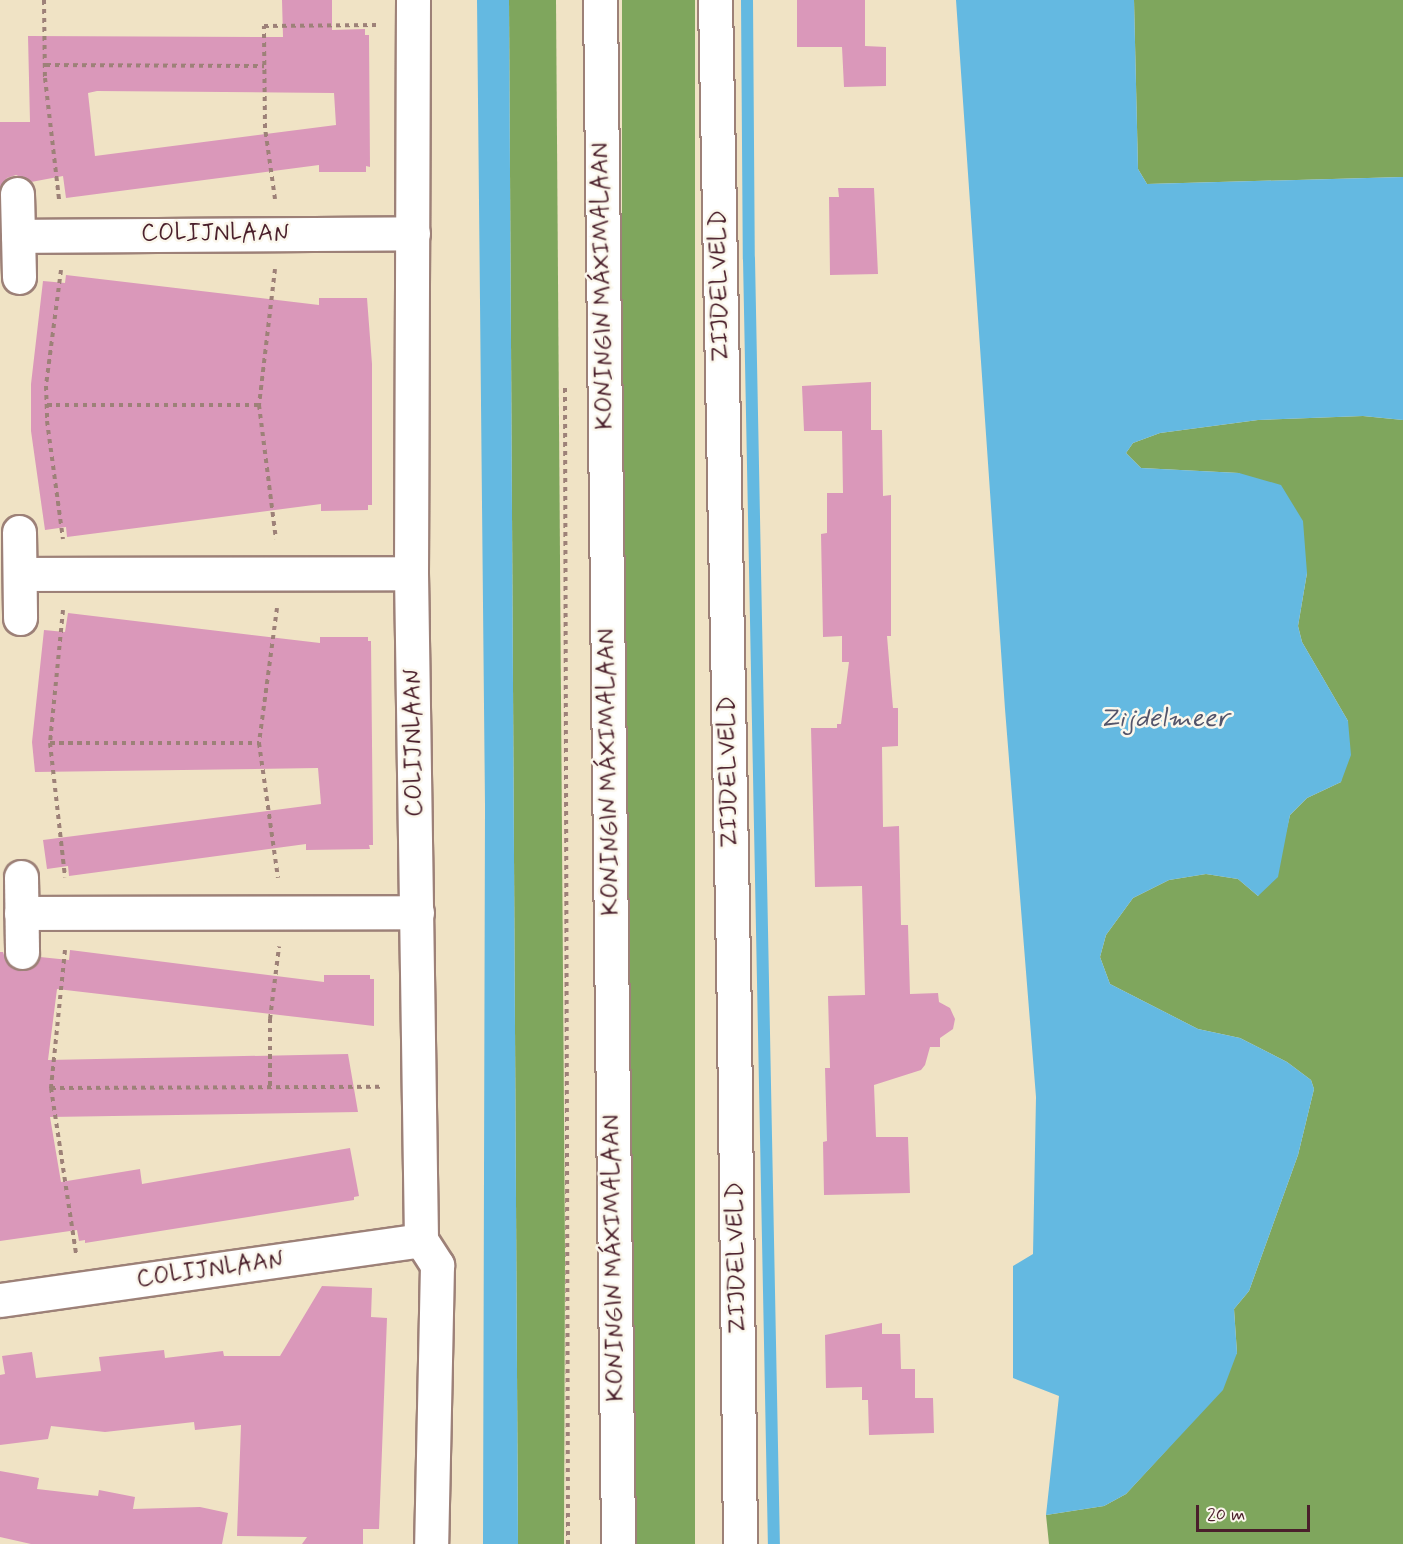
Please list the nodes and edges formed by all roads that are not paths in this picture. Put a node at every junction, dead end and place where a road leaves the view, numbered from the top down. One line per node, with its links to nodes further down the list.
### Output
1 (600, 0): 19 (street, KONINGIN MÁXIMALAAN)
2 (715, 0): 20 (street, ZIJDELVELD)
3 (413, 12): 5 (street, COLIJNLAAN)
4 (16, 194): 6 (street)
5 (413, 233): 6 (street, COLIJNLAAN); 9 (street, COLIJNLAAN)
6 (18, 236): 7 (street)
7 (19, 277)
8 (19, 532): 10 (street)
9 (411, 573): 10 (street); 13 (street, COLIJNLAAN)
10 (20, 574): 11 (street)
11 (20, 618)
12 (21, 877): 14 (street)
13 (417, 912): 14 (street); 16 (street, COLIJNLAAN)
14 (21, 913): 15 (street)
15 (22, 952)
16 (421, 1240): 17 (street, COLIJNLAAN); 18 (street)
17 (0, 1300)
18 (431, 1544)
19 (618, 1544)
20 (740, 1544)

